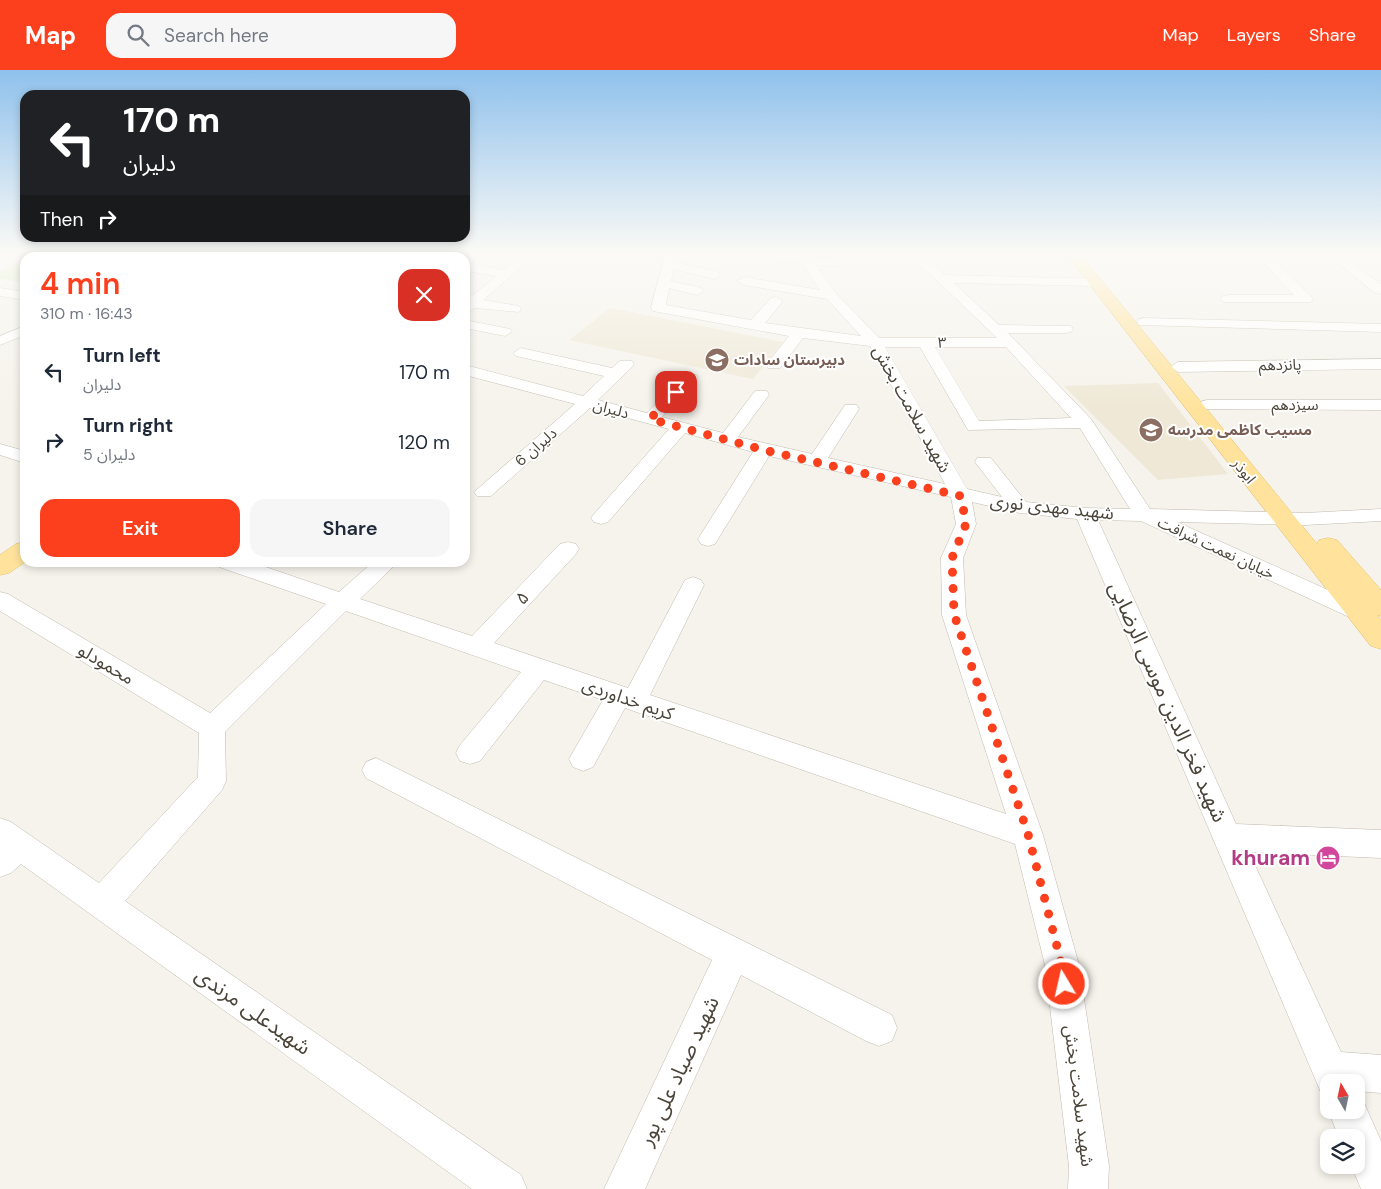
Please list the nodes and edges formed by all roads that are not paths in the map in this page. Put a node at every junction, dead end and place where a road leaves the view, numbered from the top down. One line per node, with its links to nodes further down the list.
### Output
1 (482, 306): 8 (street)
2 (658, 306): 11 (street, ۳)
3 (771, 306): 11 (street)
4 (841, 306): 19 (street, شهید سلامت بخش)
5 (972, 306): 13 (street, خیابان نعمت شرافت)
6 (1115, 306): 49 (main road, ابوذر)
7 (1131, 306): 9 (main road, ابوذر)
8 (514, 309)
9 (1144, 322): 12 (street); 25 (main road, ابوذر)
10 (470, 325): 16 (street)
11 (755, 325): 17 (street, ۳)
12 (1381, 328)
13 (996, 329): 14 (street); 21 (street, خیابان نعمت شرافت)
14 (1066, 329)
15 (20, 332): 18 (street)
16 (506, 332)
17 (799, 333): 19 (street, ۳); 24 (street)
18 (0, 341)
19 (875, 342): 20 (street, ۳); 43 (street, شهید سلامت بخش)
20 (925, 343): 21 (street, ۳); 34 (street)
21 (1010, 343): 34 (street, خیابان نعمت شرافت)
22 (521, 353): 29 (street, دلیران 6)
23 (1381, 364): 25 (street, پانزدهم)
24 (774, 365)
25 (1178, 366): 30 (main road, ابوذر)
26 (470, 371): 29 (street, دلیران)
27 (690, 378): 33 (street)
28 (761, 395): 36 (street)
29 (587, 402): 33 (street, دلیران); 42 (street, دلیران 6)
30 (1208, 405): 31 (street, سیزدهم); 50 (main road, ابوذر)
31 (1377, 408)
32 (851, 409): 40 (street)
33 (650, 419): 35 (street, دلیران)
34 (1085, 423): 46 (street, خیابان نعمت شرافت)
35 (680, 428): 36 (street, دلیران); 48 (street)
36 (726, 440): 38 (street, دلیران)
37 (0, 449): 39 (street)
38 (764, 450): 40 (street, دلیران); 51 (street)
39 (20, 455)
40 (816, 462): 43 (street, دلیران)
41 (984, 462): 44 (street)
42 (484, 492)
43 (961, 496): 44 (street, شهید مهدی نوری); 70 (street, شهید سلامت بخش)
44 (1020, 507): 45 (street, شهید مهدی نوری)
45 (1085, 514): 46 (street, شهید مهدی نوری); 71 (street, شهید فخر الدین موسی الرضایی)
46 (1144, 515): 49 (street); 61 (street, خیابان نعمت شرافت)
47 (1381, 515): 50 (street)
48 (601, 518)
49 (1282, 518): 50 (street); 61 (main road, ابوذر)
50 (1305, 519): 60 (main road, ابوذر)
51 (708, 539)
52 (568, 549): 63 (street, ۵)
53 (20, 553): 54 (main road)
54 (0, 567)
55 (241, 567): 59 (street, کریم خداوردی)
56 (381, 567): 59 (street)
57 (693, 585): 65 (street)
58 (0, 600): 66 (street, محمودلو)
59 (342, 602): 63 (street, کریم خداوردی); 66 (street)
60 (1381, 607)
61 (1360, 614): 62 (main road, ابوذر)
62 (1381, 639)
63 (476, 647): 64 (street, کریم خداوردی)
64 (539, 668): 65 (street, کریم خداوردی); 67 (street)
65 (626, 698): 68 (street); 70 (street, کریم خداوردی)
66 (212, 728): 74 (street)
67 (470, 753)
68 (582, 758)
69 (376, 770): 75 (street)
70 (1028, 834): 84 (street, شهید سلامت بخش)
71 (1227, 837): 72 (street); 77 (street, شهید فخر الدین موسی الرضایی)
72 (1381, 844)
73 (7, 847): 74 (street, شهیدعلی مرندی)
74 (101, 904): 82 (street, شهیدعلی مرندی)
75 (733, 953): 76 (street); 83 (street, شهید صیاد علی پور)
76 (879, 1028)
77 (1331, 1074)
78 (1381, 1074): 79 (street)
79 (1365, 1075)
80 (1351, 1119): 81 (street)
81 (1381, 1187)
82 (507, 1189)
83 (624, 1189)
84 (1088, 1189)

